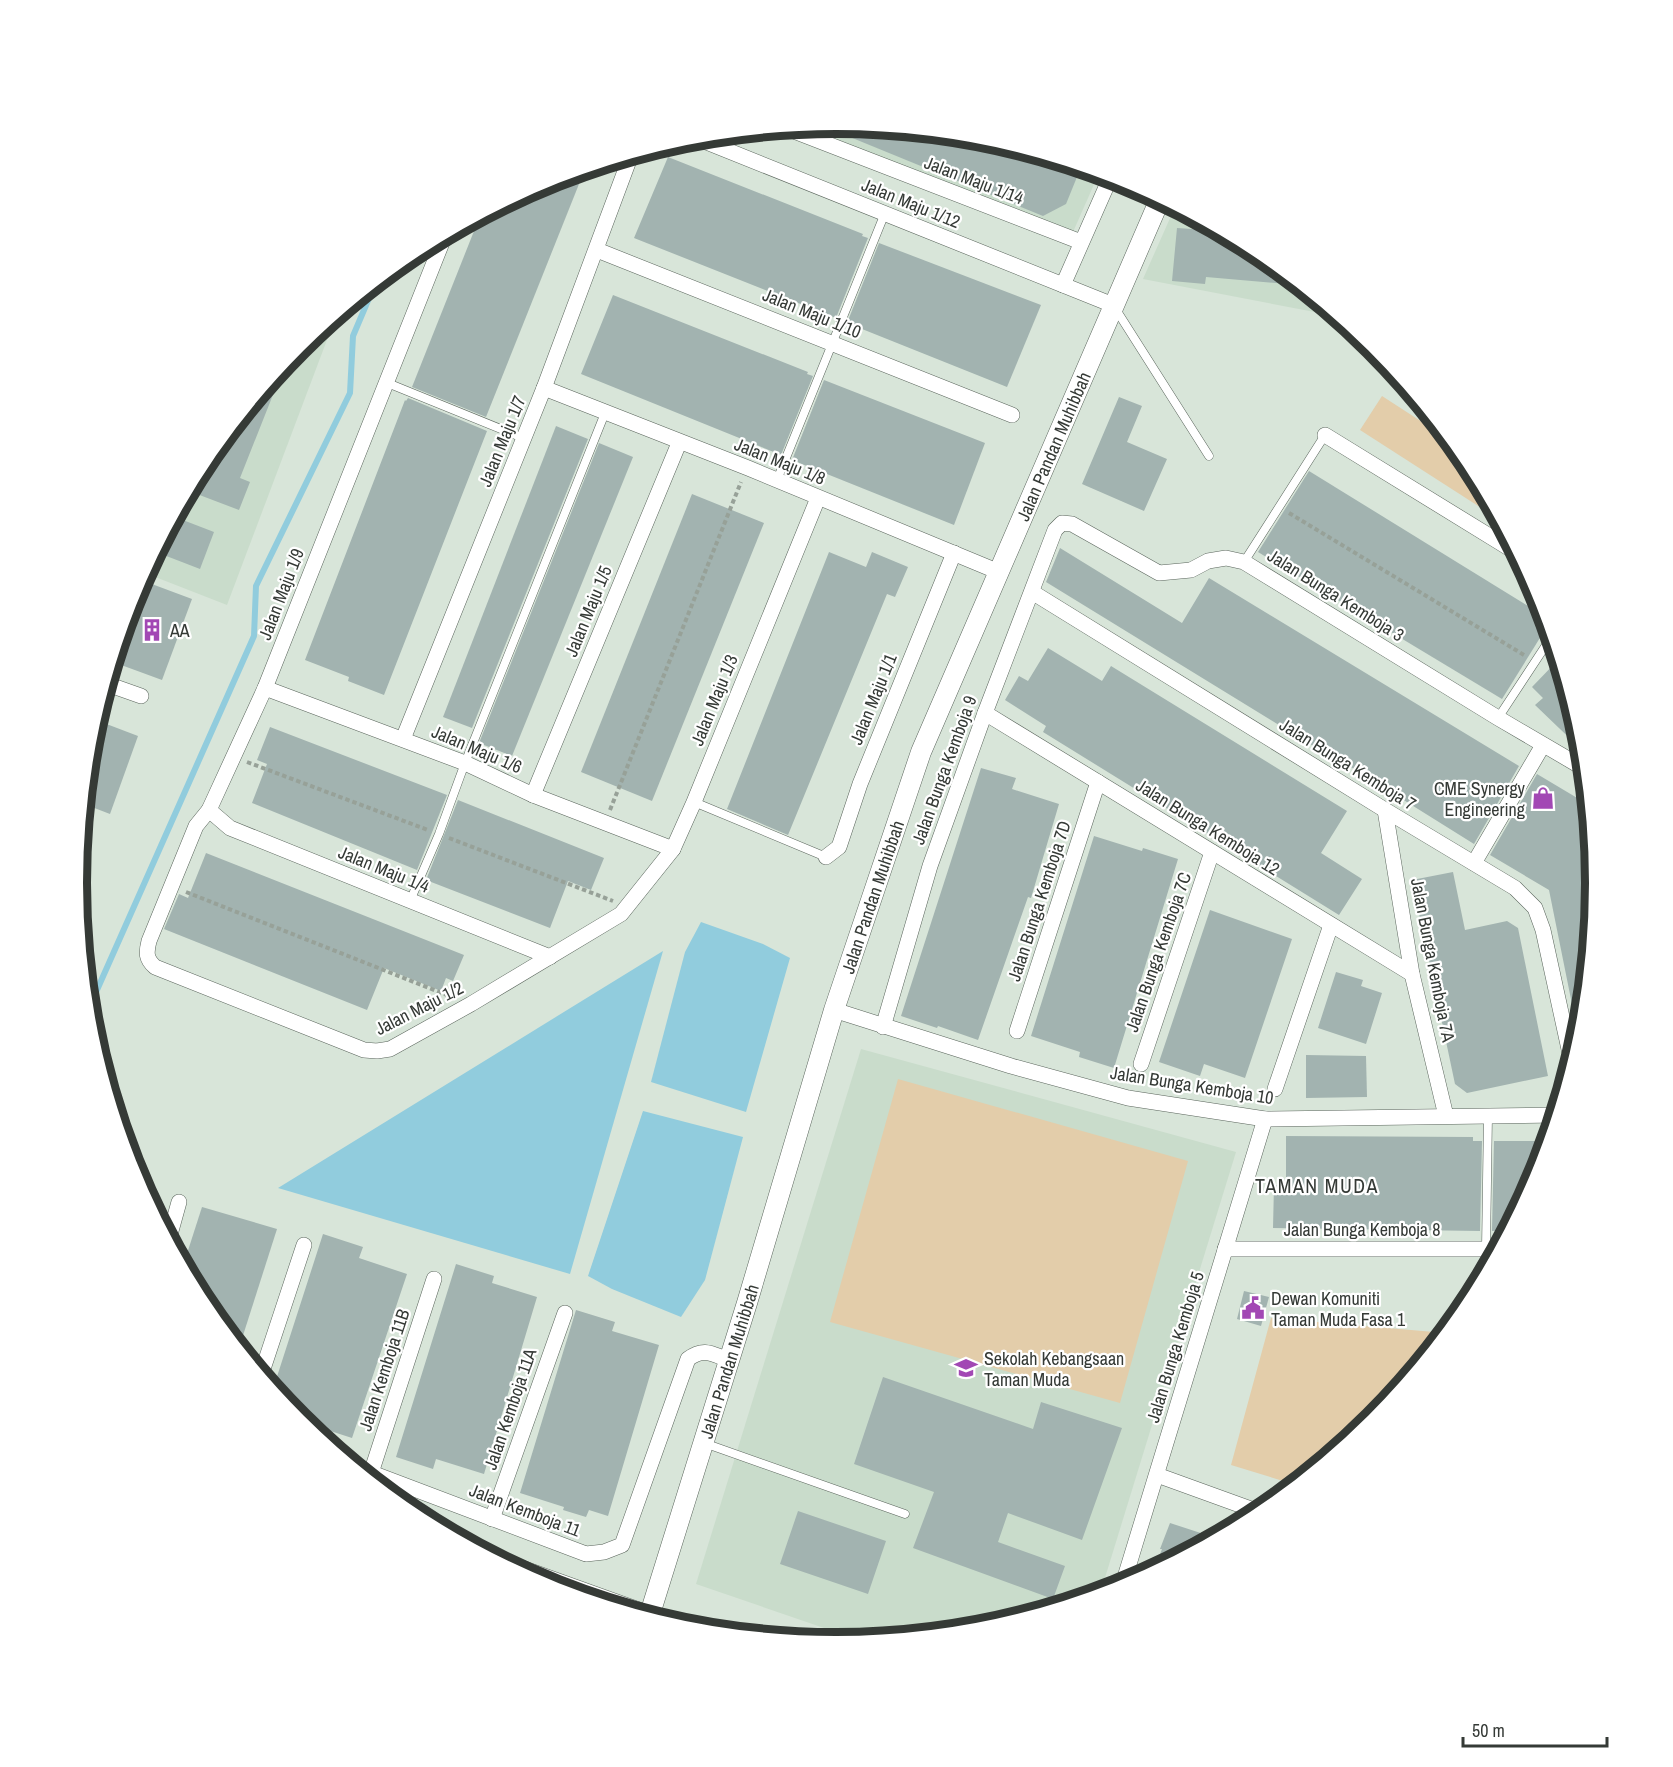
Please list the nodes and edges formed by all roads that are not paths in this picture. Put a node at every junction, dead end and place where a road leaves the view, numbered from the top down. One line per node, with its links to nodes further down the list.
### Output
1 (809, 135): 7 (street, Jalan Maju 1/14)
2 (711, 145): 6 (street, Jalan Maju 1/12)
3 (628, 165): 9 (street, Jalan Maju 1/7)
4 (1106, 185): 7 (street)
5 (1157, 206): 11 (street, Jalan Pandan Muhibbah)
6 (885, 213): 10 (street, Jalan Maju 1/12); 12 (lane)
7 (1081, 242): 10 (street)
8 (439, 248): 13 (street, Jalan Maju 1/9)
9 (597, 250): 12 (street, Jalan Maju 1/10); 14 (street, Jalan Maju 1/7)
10 (1062, 285): 11 (street, Jalan Maju 1/12)
11 (1113, 305): 20 (lane); 27 (street, Jalan Pandan Muhibbah)
12 (833, 343): 16 (street, Jalan Maju 1/10); 21 (lane)
13 (386, 382): 18 (lane); 31 (street, Jalan Maju 1/9)
14 (544, 388): 15 (street, Jalan Maju 1/8); 18 (street, Jalan Maju 1/7)
15 (605, 413): 19 (street, Jalan Maju 1/8); 37 (lane)
16 (1012, 415)
17 (1326, 435): 24 (street); 26 (lane)
18 (523, 438): 35 (street, Jalan Maju 1/7)
19 (679, 443): 21 (street, Jalan Maju 1/8); 40 (street, Jalan Maju 1/5)
20 (1209, 456)
21 (777, 480): 22 (street, Jalan Maju 1/8)
22 (818, 498): 25 (street, Jalan Maju 1/8); 41 (street, Jalan Maju 1/3)
23 (1055, 530): 26 (street, Jalan Bunga Kemboja 3); 28 (street, Jalan Bunga Kemboja 9)
24 (1506, 546)
25 (954, 553): 27 (street, Jalan Maju 1/8); 46 (street, Jalan Maju 1/1)
26 (1244, 562): 34 (street, Jalan Bunga Kemboja 3)
27 (999, 572): 54 (street, Jalan Pandan Muhibbah)
28 (1032, 592): 33 (street, Jalan Bunga Kemboja 9); 43 (street, Jalan Bunga Kemboja 7)
29 (1546, 644): 34 (lane)
30 (114, 686): 32 (street)
31 (265, 688): 35 (street, Jalan Maju 1/6); 42 (street, Jalan Maju 1/9)
32 (141, 696)
33 (985, 713): 39 (street, Jalan Bunga Kemboja 12); 55 (street, Jalan Bunga Kemboja 9)
34 (1498, 718): 36 (street, Jalan Bunga Kemboja 3)
35 (403, 739): 37 (street, Jalan Maju 1/6)
36 (1543, 745): 38 (street, Jalan Bunga Kemboja 3); 47 (street)
37 (465, 763): 40 (street, Jalan Maju 1/6); 48 (lane)
38 (1576, 764)
39 (1098, 782): 45 (street, Jalan Bunga Kemboja 12); 56 (street, Jalan Bunga Kemboja 7D)
40 (534, 795): 44 (street, Jalan Maju 1/6)
41 (694, 802): 44 (street, Jalan Maju 1/3); 46 (lane)
42 (209, 810): 48 (street, Jalan Maju 1/4); 52 (street, Jalan Maju 1/9)
43 (1385, 810): 47 (street, Jalan Bunga Kemboja 7); 53 (street, Jalan Bunga Kemboja 7A)
44 (673, 849): 49 (street, Jalan Maju 1/3)
45 (1212, 852): 50 (street, Jalan Bunga Kemboja 12); 58 (street, Jalan Bunga Kemboja 7C)
46 (826, 857)
47 (1474, 863): 57 (street, Jalan Bunga Kemboja 7)
48 (410, 901): 51 (street, Jalan Maju 1/4)
49 (627, 906): 51 (street, Jalan Maju 1/2)
50 (1331, 925): 53 (street, Jalan Bunga Kemboja 12); 59 (street)
51 (550, 957): 52 (street, Jalan Maju 1/2)
52 (148, 961)
53 (1412, 974): 62 (street, Jalan Bunga Kemboja 7A)
54 (834, 1010): 55 (street, Jalan Bunga Kemboja 10); 72 (street, Jalan Pandan Muhibbah)
55 (883, 1027): 63 (street, Jalan Bunga Kemboja 10)
56 (1017, 1031)
57 (1568, 1045)
58 (1141, 1064)
59 (1275, 1089)
60 (1488, 1115): 61 (street, Jalan Bunga Kemboja 10); 62 (street, Jalan Bunga Kemboja 10); 67 (lane)
61 (1549, 1115)
62 (1446, 1116): 63 (street, Jalan Bunga Kemboja 10)
63 (1265, 1119): 69 (street, Jalan Bunga Kemboja 5)
64 (179, 1202): 65 (street)
65 (171, 1229)
66 (304, 1245): 73 (street)
67 (1493, 1245)
68 (1491, 1248): 69 (street, Jalan Bunga Kemboja 8)
69 (1226, 1249): 77 (street, Jalan Bunga Kemboja 5)
70 (434, 1279): 75 (street, Jalan Kemboja 11B)
71 (565, 1313): 80 (street, Jalan Kemboja 11A)
72 (729, 1360): 74 (street, Jalan Pandan Muhibbah); 80 (street, Jalan Kemboja 11)
73 (264, 1367)
74 (703, 1442): 79 (lane); 82 (street, Jalan Pandan Muhibbah)
75 (372, 1471)
76 (376, 1475): 80 (street, Jalan Kemboja 11)
77 (1157, 1475): 78 (street); 81 (street, Jalan Bunga Kemboja 5)
78 (1250, 1509)
79 (905, 1514)
80 (492, 1519)
81 (1126, 1575)
82 (651, 1609)

